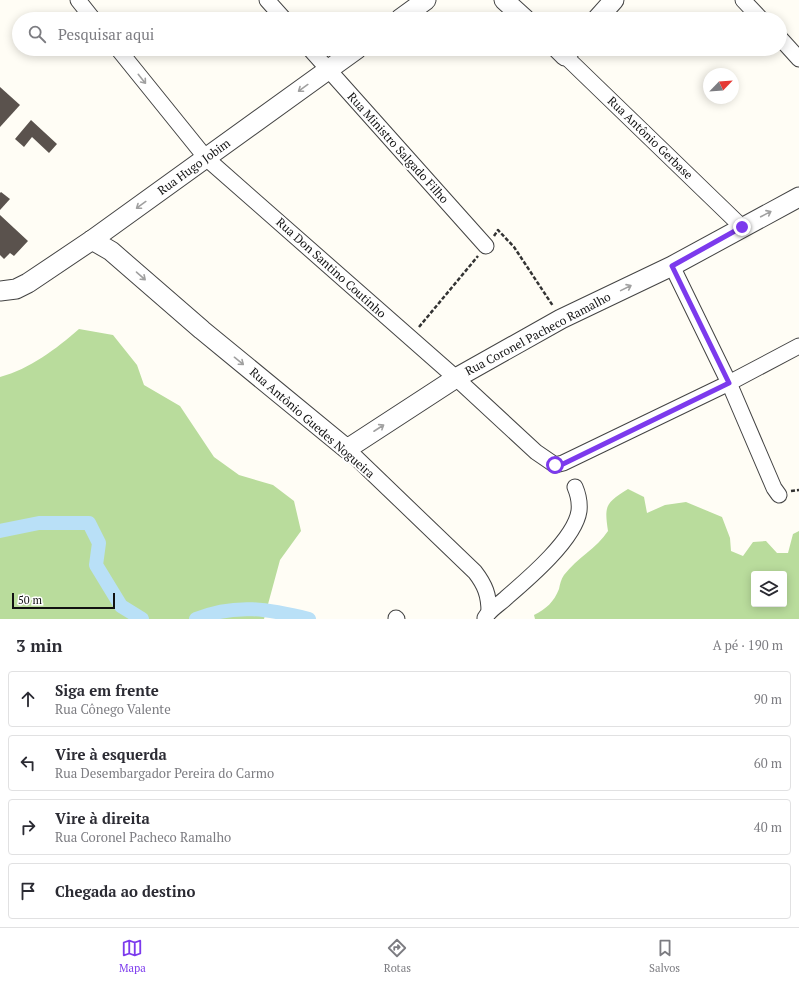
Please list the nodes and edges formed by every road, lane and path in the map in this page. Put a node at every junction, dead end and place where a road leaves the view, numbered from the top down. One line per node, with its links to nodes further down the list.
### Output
1 (78, 0): 7 (street)
2 (267, 0): 8 (street)
3 (426, 0): 9 (street)
4 (504, 0): 10 (street)
5 (614, 0): 11 (street)
6 (743, 0): 12 (street)
7 (87, 12)
8 (278, 12)
9 (410, 12)
10 (517, 12)
11 (603, 12)
12 (754, 12)
13 (787, 46): 18 (street)
14 (124, 56): 20 (street, Rua Don Santino Coutinho, one-way to 20)
15 (316, 56): 19 (street, Rua Ministro Salgado Filho)
16 (348, 56): 19 (street, Rua Hugo Jobim)
17 (570, 56): 22 (street, Rua Antônio Gerbase)
18 (799, 59)
19 (328, 70): 20 (street, Rua Hugo Jobim, one-way to 20); 24 (street, Rua Ministro Salgado Filho)
20 (206, 158): 23 (street, Rua Hugo Jobim, one-way to 23); 28 (street, Rua Don Santino Coutinho)
21 (799, 197): 22 (street, Rua Coronel Pacheco Ramalho, one-way to 21)
22 (742, 227): 25 (street, Rua Coronel Pacheco Ramalho)
23 (99, 235): 26 (street, Rua Hugo Jobim); 32 (street, Rua Antônio Guedes Nogueira, one-way to 32)
24 (486, 246): 27 (path); 28 (path)
25 (672, 266): 27 (street, Rua Coronel Pacheco Ramalho, one-way to 25); 31 (street)
26 (0, 291)
27 (561, 319): 30 (street, Rua Coronel Pacheco Ramalho)
28 (410, 338): 30 (street, Rua Don Santino Coutinho)
29 (799, 346): 31 (street)
30 (456, 378): 31 (street, Rua Don Santino Coutinho); 32 (street, Rua Coronel Pacheco Ramalho, one-way to 30)
31 (729, 383): 34 (street)
32 (347, 449): 35 (street, Rua Antônio Guedes Nogueira)
33 (575, 487): 35 (street)
34 (779, 495)
35 (487, 616)

